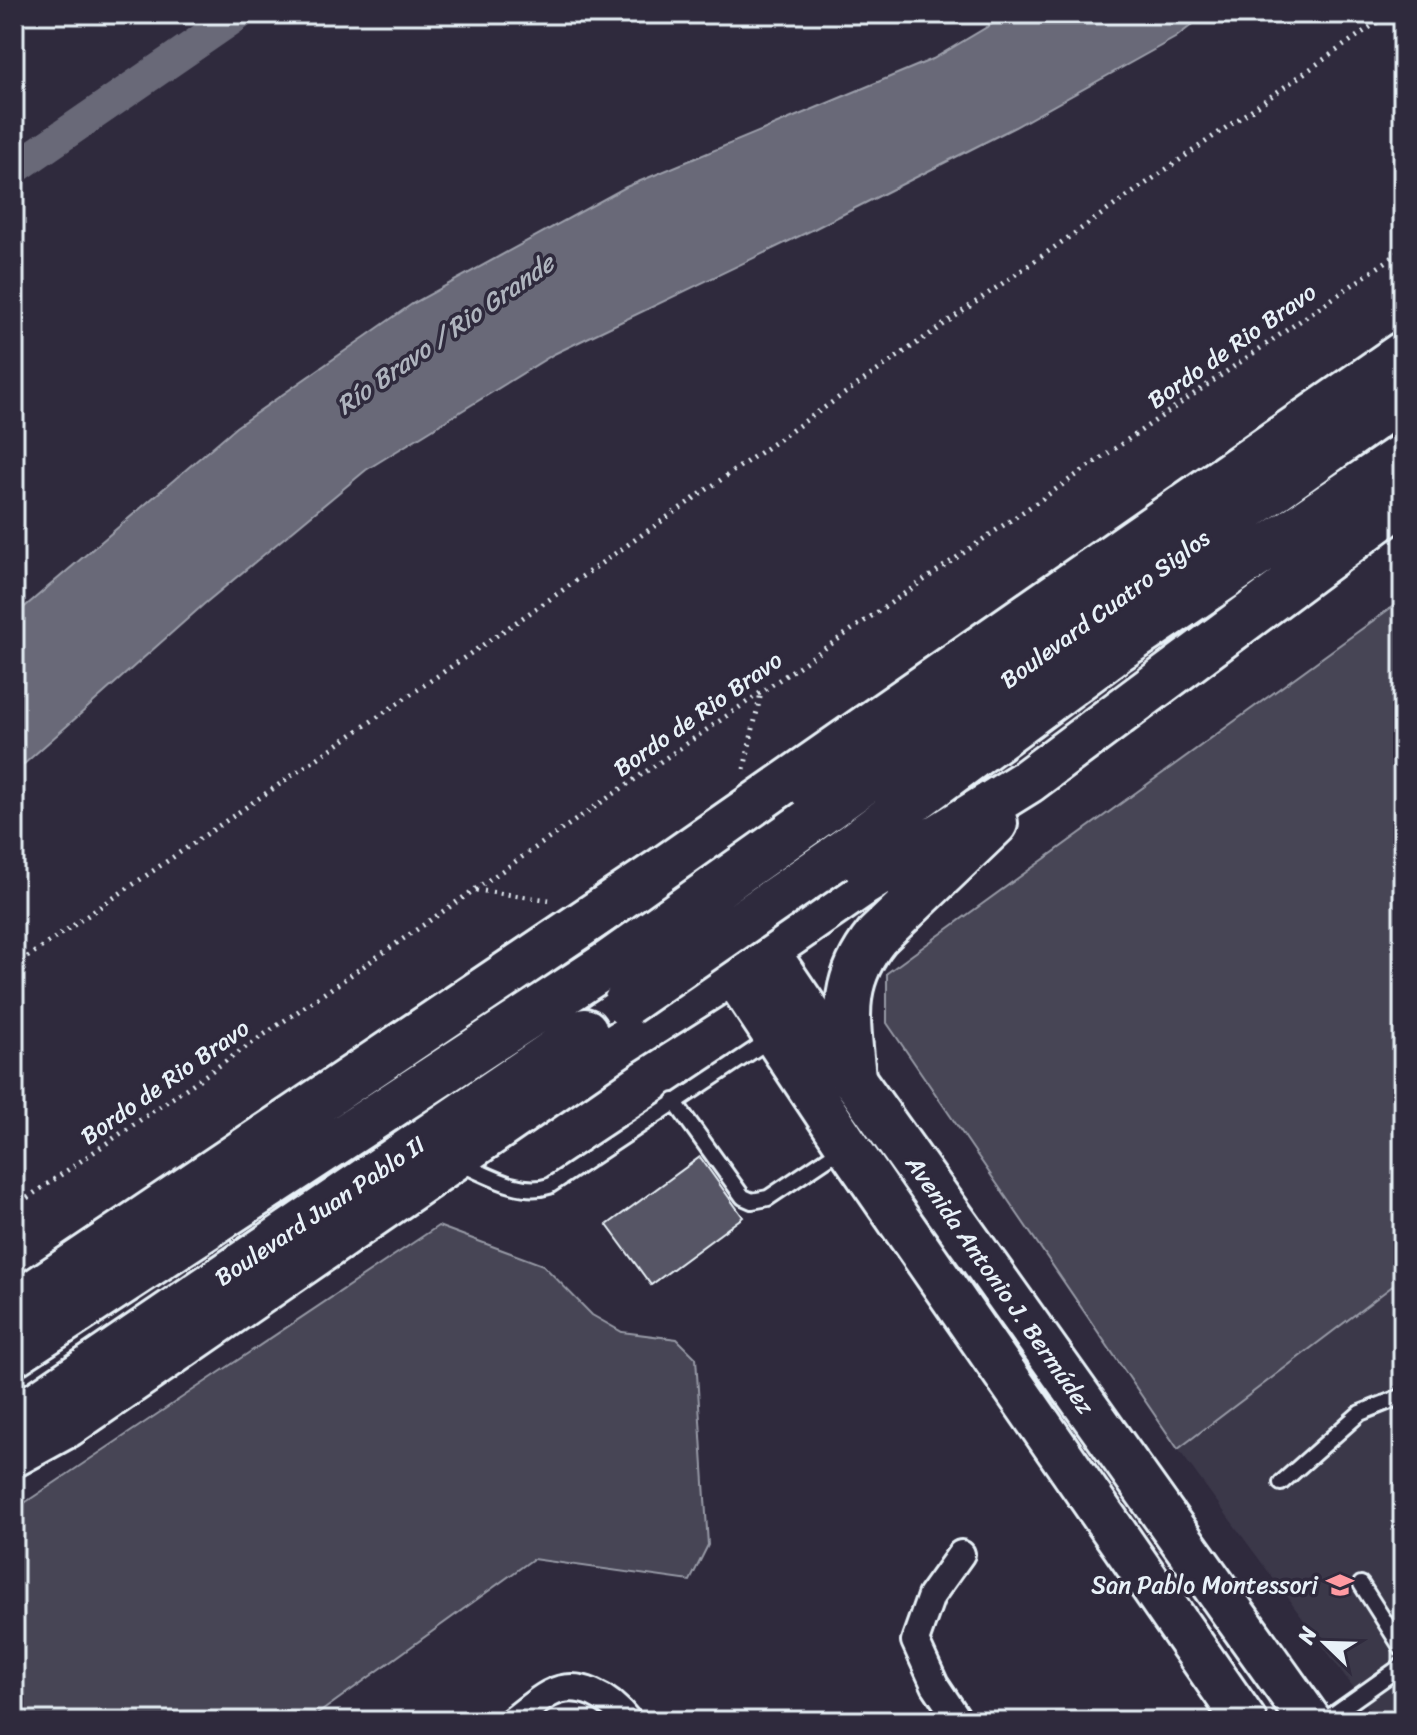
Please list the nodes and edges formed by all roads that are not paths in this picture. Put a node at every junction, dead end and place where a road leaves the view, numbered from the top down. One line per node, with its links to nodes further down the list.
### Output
1 (1403, 354): 5 (highway)
2 (1403, 397): 11 (highway, Boulevard Cuatro Siglos, bridge)
3 (1403, 456): 8 (highway, Boulevard Cuatro Siglos)
4 (1403, 501): 6 (highway)
5 (804, 770): 7 (highway); 8 (highway)
6 (1028, 781): 8 (highway); 13 (highway)
7 (678, 858): 9 (highway); 10 (main road, Avenida Antonio J. Bermúdez)
8 (849, 871): 10 (highway); 11 (highway, bridge)
9 (591, 918): 11 (highway); 17 (highway)
10 (749, 960): 11 (highway); 12 (main road, Avenida Antonio J. Bermúdez); 13 (main road, Avenida Antonio J. Bermúdez)
11 (620, 1002): 16 (highway); 18 (highway, Boulevard Juan Pablo II); 20 (highway, Boulevard Juan Pablo II)
12 (774, 1036): 14 (lane); 15 (main road, Avenida Antonio J. Bermúdez)
13 (853, 1078): 31 (main road, Avenida Antonio J. Bermúdez)
14 (674, 1101): 15 (lane); 16 (lane)
15 (847, 1145): 30 (main road, Avenida Antonio J. Bermúdez)
16 (452, 1160): 21 (highway)
17 (14, 1306)
18 (14, 1353)
19 (1403, 1396): 22 (lane)
20 (31, 1408)
21 (14, 1454)
22 (1281, 1483)
23 (961, 1554): 29 (street)
24 (1361, 1584): 25 (lane)
25 (1403, 1650)
26 (1403, 1665): 32 (lane)
27 (512, 1721): 28 (street)
28 (628, 1721)
29 (959, 1721)
30 (1245, 1721)
31 (1310, 1721)
32 (1324, 1721)

